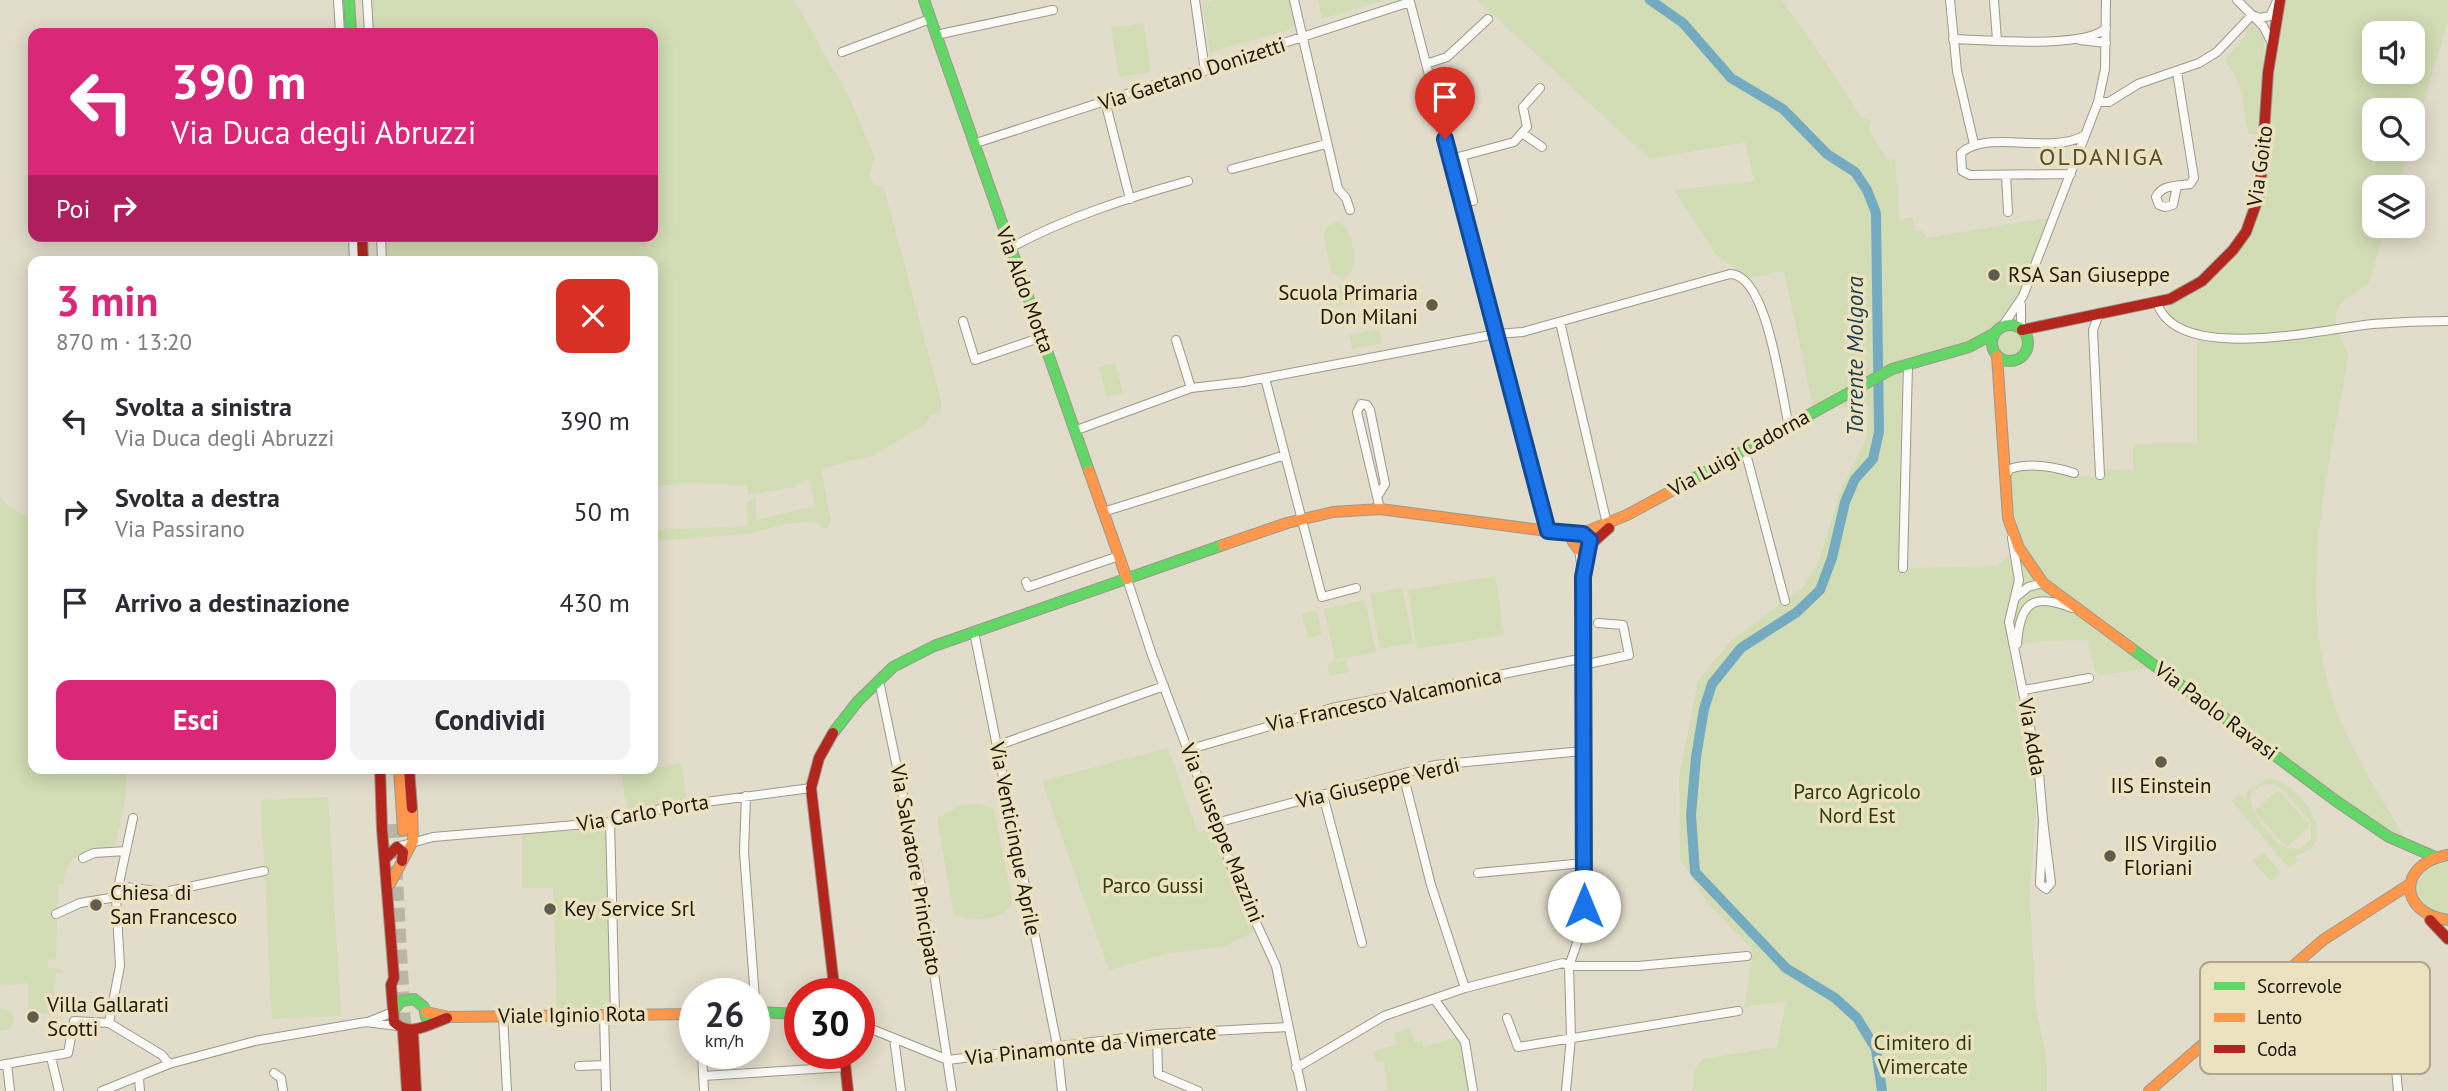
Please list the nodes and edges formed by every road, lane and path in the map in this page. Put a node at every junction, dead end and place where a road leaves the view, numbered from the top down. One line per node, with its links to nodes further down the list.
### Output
1 (338, 0): 17 (street)
2 (349, 0): 18 (main road)
3 (359, 0): 19 (main road)
4 (367, 0): 20 (street)
5 (923, 0): 15 (main road, Via Aldo Motta)
6 (1195, 0): 31 (street)
7 (1294, 0): 23 (street)
8 (1950, 0): 24 (street)
9 (1994, 0): 26 (street)
10 (2106, 0): 21 (street)
11 (2237, 0): 14 (street)
12 (2279, 0): 14 (street); 28 (main road, Via Goito)
13 (1053, 10): 22 (street)
14 (2252, 15): 28 (street); 32 (street)
15 (930, 19): 22 (main road, Via Aldo Motta); 29 (street)
16 (1488, 19): 30 (street)
17 (340, 28)
18 (351, 28)
19 (360, 28)
20 (369, 28)
21 (2106, 28): 25 (street); 27 (street)
22 (936, 35): 38 (main road, Via Aldo Motta)
23 (1302, 38): 30 (street, Via Gaetano Donizetti); 31 (street, Via Gaetano Donizetti); 39 (street)
24 (1953, 39): 26 (street); 40 (street)
25 (2077, 39): 26 (street); 27 (street)
26 (1997, 40)
27 (2106, 43): 35 (street)
28 (2272, 43): 57 (main road, Via Goito)
29 (842, 52)
30 (1426, 64): 45 (street)
31 (1205, 71): 34 (street, Via Gaetano Donizetti)
32 (2177, 72): 35 (street); 50 (street)
33 (1539, 88): 36 (street)
34 (1105, 101): 38 (street, Via Gaetano Donizetti); 51 (street)
35 (2098, 102): 37 (street)
36 (1522, 133): 42 (street); 43 (street)
37 (2085, 135): 41 (street); 44 (street)
38 (973, 144): 55 (main road, Via Aldo Motta)
39 (1326, 144): 46 (street); 53 (street)
40 (1974, 144): 41 (street); 48 (street)
41 (2057, 144): 44 (street)
42 (1542, 147)
43 (1462, 156): 45 (street); 52 (street)
44 (2077, 158): 47 (street)
45 (1451, 159): 52 (street)
46 (1232, 169)
47 (2071, 174): 48 (street); 56 (street)
48 (2006, 175): 54 (street)
49 (1188, 181): 51 (street)
50 (2177, 186)
51 (1130, 199): 55 (street)
52 (1462, 204): 67 (street)
53 (1350, 210)
54 (2008, 212)
55 (1010, 248): 68 (main road, Via Aldo Motta)
56 (2023, 296): 64 (street); 65 (street)
57 (2157, 302): 58 (main road, Via Goito); 61 (street)
58 (2099, 314): 59 (main road, Via Goito); 66 (street)
59 (2082, 316): 63 (main road, Via Goito); 66 (street)
60 (964, 321): 68 (street)
61 (2448, 321)
62 (1560, 322): 67 (street); 78 (street); 92 (street)
63 (2050, 324): 65 (main road, Via Goito); 70 (main road, Via Goito)
64 (1999, 330): 65 (main road); 71 (main road, Via Luigi Cadorna); 72 (main road)
65 (2021, 330): 70 (main road)
66 (2093, 330): 85 (street)
67 (1496, 334): 75 (street); 94 (street)
68 (1042, 337): 79 (main road, Via Aldo Motta)
69 (1176, 340): 76 (street)
70 (2027, 346): 73 (main road)
71 (1969, 347): 72 (main road, Via Luigi Cadorna); 74 (main road, Via Luigi Cadorna)
72 (1995, 354): 73 (main road); 77 (main road, Via Adda)
73 (2013, 361): 77 (main road, Via Adda)
74 (1908, 364): 78 (main road, Via Luigi Cadorna); 97 (street)
75 (1265, 378): 76 (street); 82 (street)
76 (1191, 388): 79 (street)
77 (2001, 399): 81 (main road, Via Adda)
78 (1789, 426): 80 (main road, Via Luigi Cadorna)
79 (1074, 430): 89 (main road, Via Aldo Motta)
80 (1745, 450): 90 (main road, Via Luigi Cadorna); 103 (street)
81 (2002, 452): 83 (street); 86 (main road, Via Adda)
82 (1285, 455): 89 (street); 91 (street)
83 (2021, 466): 84 (street); 86 (street)
84 (2074, 473)
85 (2100, 475)
86 (2004, 479): 93 (main road, Via Adda)
87 (1379, 494): 87 (street); 88 (street)
88 (1380, 509): 91 (main road); 94 (main road)
89 (1103, 512): 96 (main road, Via Aldo Motta)
90 (1627, 515): 92 (main road, Via Luigi Cadorna); 95 (main road, Via Luigi Cadorna)
91 (1301, 518): 98 (main road); 101 (street)
92 (1607, 524): 95 (main road, Via Luigi Cadorna)
93 (2011, 529): 100 (main road, Via Adda); 102 (street, Via Adda)
94 (1544, 531): 95 (main road)
95 (1582, 543): 108 (street)
96 (1119, 556): 98 (main road, Via Aldo Motta); 99 (street)
97 (1903, 568)
98 (1127, 579): 106 (main road); 111 (street, Via Giuseppe Mazzini)
99 (1027, 582)
100 (2043, 583): 102 (street); 104 (main road, Via Paolo Ravasi)
101 (1356, 588)
102 (2014, 599): 107 (street, Via Adda)
103 (1785, 601)
104 (2086, 614): 107 (street, Via Adda); 130 (main road, Via Paolo Ravasi)
105 (1598, 624): 108 (street, Via Francesco Valcamonica)
106 (975, 632): 110 (main road); 113 (street, Via Venticinque Aprile)
107 (2017, 654): 112 (street, Via Adda)
108 (1583, 662): 114 (street, Via Francesco Valcamonica); 115 (street)
109 (2089, 678): 112 (street)
110 (879, 681): 121 (main road); 178 (street, Via Salvatore Principato)
111 (1164, 686): 113 (street); 114 (street, Via Giuseppe Mazzini)
112 (2024, 690): 126 (street, Via Adda)
113 (996, 746): 175 (street, Via Venticinque Aprile)
114 (1187, 750): 128 (street, Via Giuseppe Mazzini)
115 (1583, 751): 120 (street, Via Giuseppe Verdi); 137 (street)
116 (377, 774): 135 (main road)
117 (391, 774): 118 (main road)
118 (399, 774)
119 (412, 774): 124 (main road)
120 (1403, 774): 122 (street, Via Giuseppe Verdi); 156 (street)
121 (811, 788): 123 (street, Via Carlo Porta); 155 (main road)
122 (1323, 795): 128 (street, Via Giuseppe Verdi); 149 (street)
123 (746, 796): 127 (street, Via Carlo Porta); 154 (street)
124 (412, 813): 129 (street); 132 (main road)
125 (133, 818): 131 (street)
126 (2043, 820): 126 (street, Via Adda)
127 (610, 822): 129 (street, Via Carlo Porta); 163 (street)
128 (1216, 823): 169 (street, Via Giuseppe Mazzini)
129 (433, 837): 132 (street, Via Carlo Porta)
130 (2389, 838): 134 (main road, Via Paolo Ravasi); 140 (main road, Via Paolo Ravasi)
131 (125, 851): 136 (street); 141 (street)
132 (406, 854): 135 (main road); 135 (main road); 142 (main road)
133 (2448, 855): 134 (main road)
134 (2434, 856): 140 (main road)
135 (386, 858): 142 (main road)
136 (83, 859)
137 (1584, 863): 139 (street); 152 (street)
138 (264, 871): 141 (street)
139 (1478, 873)
140 (2411, 879): 144 (main road); 145 (main road, Via Paolo Ravasi)
141 (118, 886): 143 (street)
142 (388, 894): 153 (main road)
143 (116, 897): 146 (street); 168 (street)
144 (2372, 907): 145 (main road); 151 (main road)
145 (2420, 911): 147 (main road); 148 (main road)
146 (56, 914)
147 (2448, 920)
148 (2448, 939)
149 (1362, 943)
150 (1747, 956): 152 (street)
151 (2298, 962)
152 (1569, 966): 156 (street); 173 (street)
153 (394, 978): 157 (main road); 159 (main road)
154 (753, 978)
155 (833, 978)
156 (1465, 988): 158 (street)
157 (411, 998): 159 (main road); 161 (main road)
158 (1435, 999): 183 (street); 206 (street)
159 (393, 1011): 167 (street, Viale Iginio Rota); 170 (main road)
160 (1738, 1011): 173 (street)
161 (426, 1012): 165 (main road, Viale Iginio Rota); 170 (main road)
162 (679, 1014): 163 (main road, Viale Iginio Rota)
163 (610, 1015): 164 (main road, Viale Iginio Rota); 181 (street)
164 (503, 1016): 165 (main road, Viale Iginio Rota); 197 (street)
165 (449, 1017): 170 (main road, Viale Iginio Rota)
166 (1507, 1018): 173 (street)
167 (366, 1022): 170 (street, Viale Iginio Rota); 179 (street, Viale Iginio Rota)
168 (109, 1023): 177 (street); 179 (street)
169 (1288, 1027): 172 (street, Via Pinamonte da Vimercate); 183 (street, Via Giuseppe Mazzini)
170 (409, 1029): 195 (main road); 196 (main road)
171 (875, 1030): 174 (street, Via Pinamonte da Vimercate)
172 (1157, 1034): 175 (street, Via Pinamonte da Vimercate); 204 (street)
173 (1571, 1037): 207 (street)
174 (894, 1038): 178 (street, Via Pinamonte da Vimercate); 201 (street)
175 (1057, 1045): 178 (street, Via Pinamonte da Vimercate); 203 (street, Via Venticinque Aprile)
176 (2200, 1047): 208 (main road)
177 (51, 1057): 180 (street); 191 (street)
178 (948, 1060): 202 (street, Via Salvatore Principato)
179 (169, 1064): 189 (street, Viale Iginio Rota)
180 (3, 1065): 190 (street)
181 (605, 1065): 182 (street); 198 (street)
182 (579, 1066)
183 (1296, 1068): 205 (street, Via Giuseppe Mazzini)
184 (703, 1069): 188 (street)
185 (814, 1069): 188 (street)
186 (846, 1069): 200 (main road)
187 (274, 1073): 194 (street)
188 (704, 1076): 199 (street)
189 (139, 1078): 192 (street, Viale Iginio Rota); 193 (street)
190 (10, 1091)
191 (59, 1091)
192 (102, 1091)
193 (141, 1091)
194 (283, 1091)
195 (407, 1091)
196 (416, 1091)
197 (507, 1091)
198 (606, 1091)
199 (704, 1091)
200 (848, 1091)
201 (901, 1091)
202 (952, 1091)
203 (1062, 1091)
204 (1198, 1091)
205 (1302, 1091)
206 (1473, 1091)
207 (1566, 1091)
208 (2149, 1091)

